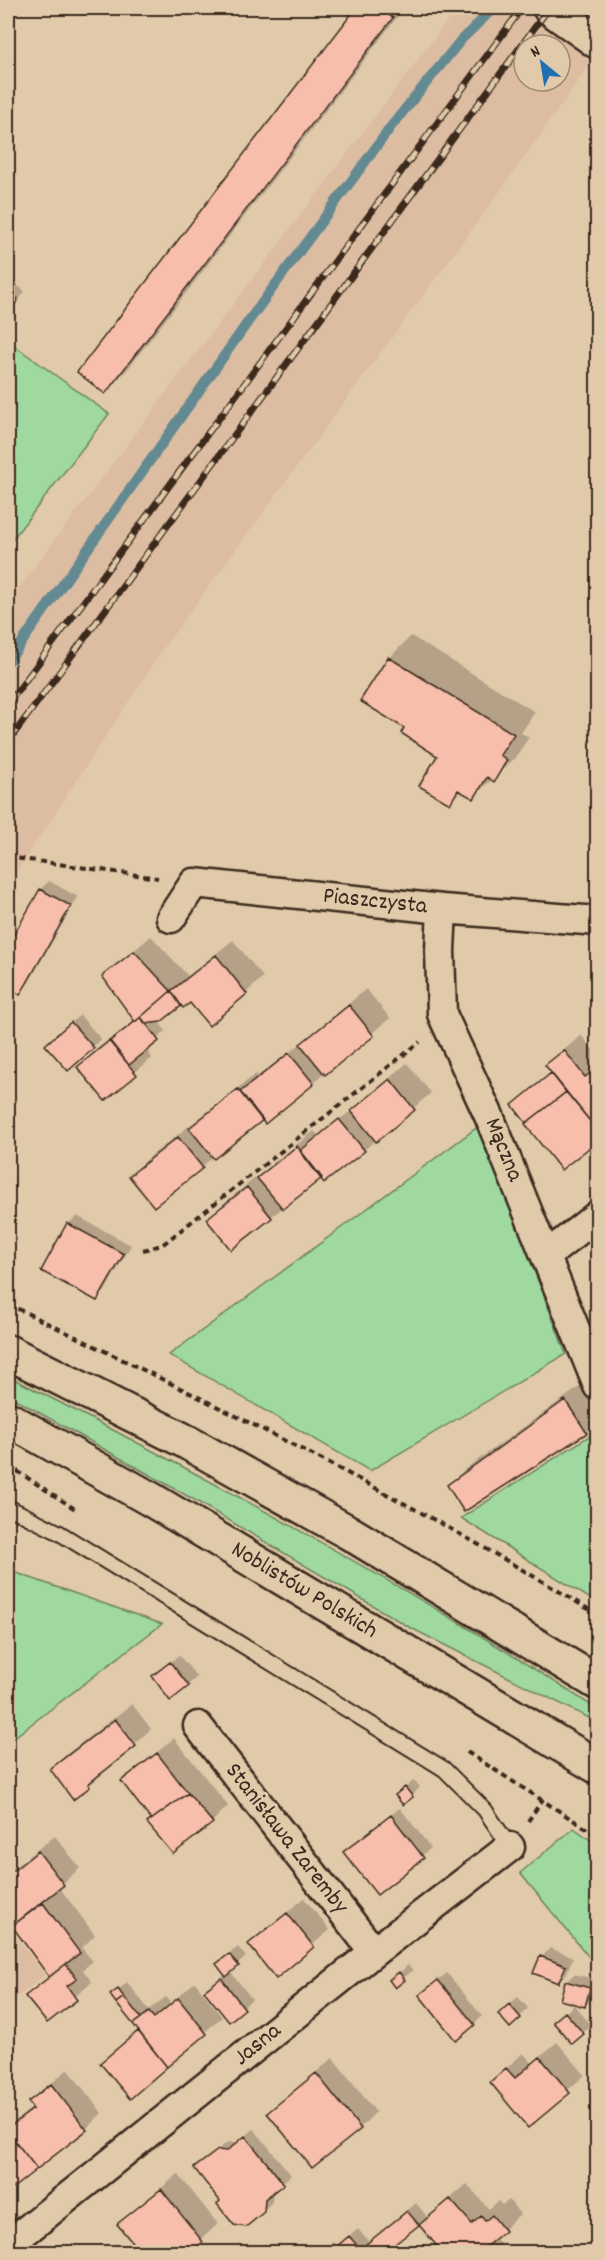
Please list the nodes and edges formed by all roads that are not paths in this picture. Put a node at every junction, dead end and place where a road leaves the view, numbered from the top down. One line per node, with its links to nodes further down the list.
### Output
1 (550, 8): 2 (main road)
2 (597, 42)
3 (442, 909): 4 (street, Piaszczysta); 5 (street, Piaszczysta); 7 (street, Mączna)
4 (171, 918)
5 (597, 921)
6 (597, 1215): 7 (street)
7 (546, 1256): 9 (street, Mączna)
8 (8, 1352): 12 (main road)
9 (597, 1386)
10 (8, 1419): 14 (main road, Noblistów Polskich)
11 (8, 1507): 15 (lane)
12 (597, 1683)
13 (198, 1726): 16 (street, Stanisława Zaremby)
14 (597, 1767)
15 (510, 1847): 16 (street, Jasna)
16 (374, 1952): 17 (street, Jasna)
17 (8, 2245)

